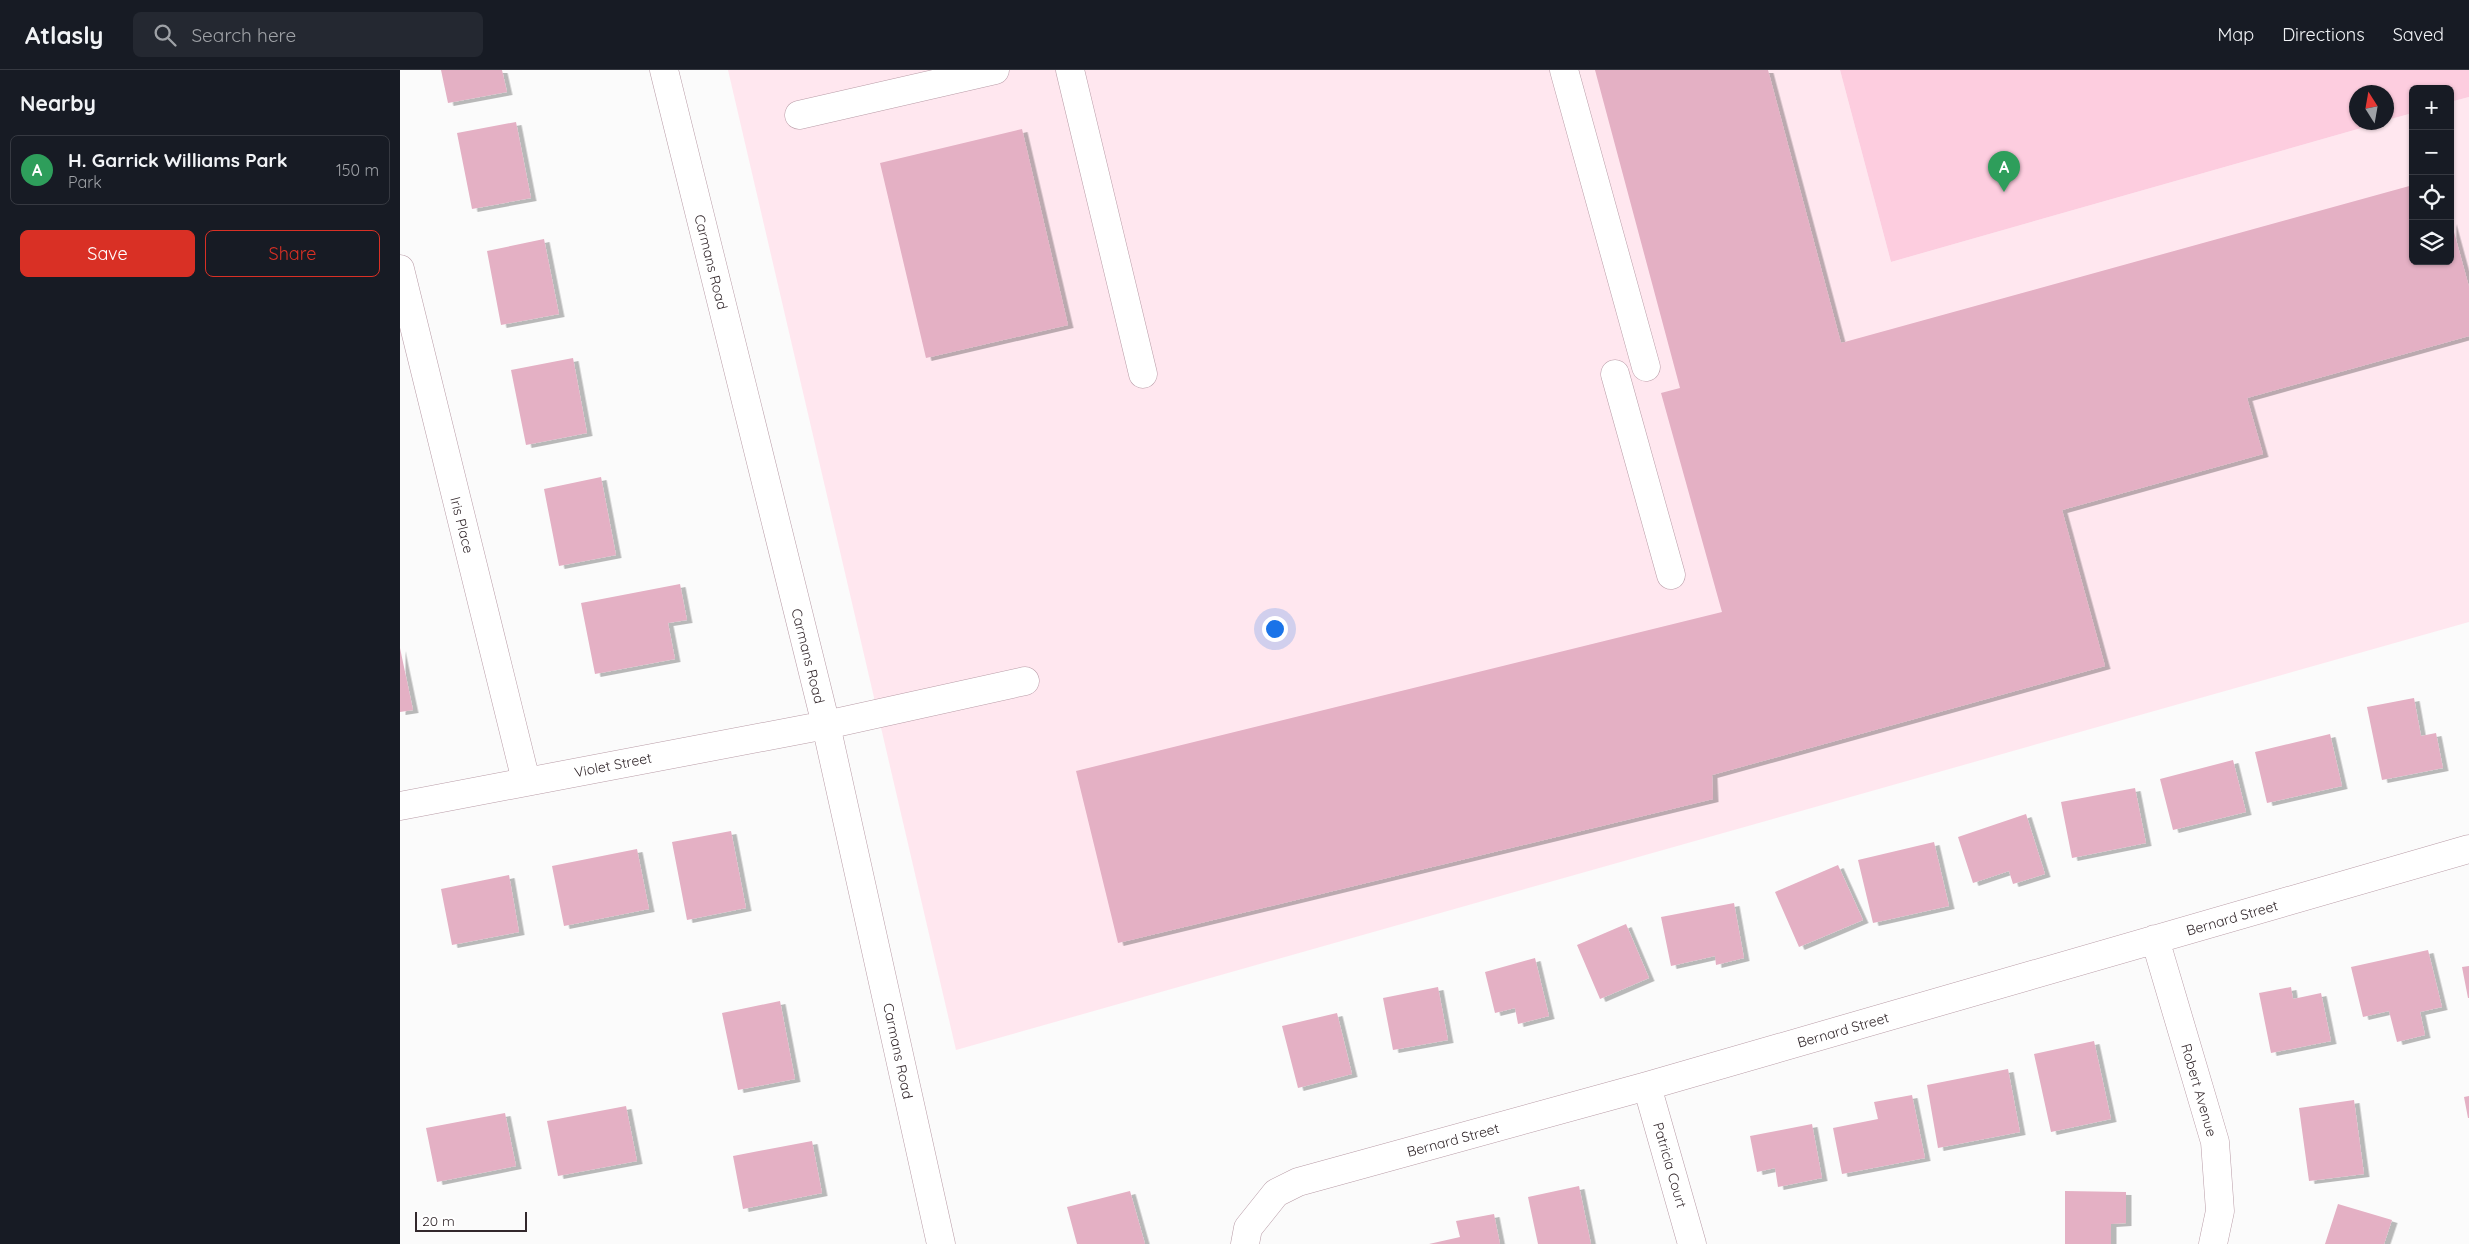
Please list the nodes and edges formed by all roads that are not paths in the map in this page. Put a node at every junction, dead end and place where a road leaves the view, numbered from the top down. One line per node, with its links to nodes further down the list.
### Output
1 (664, 70): 14 (street, Carmans Road)
2 (994, 70): 5 (street)
3 (1070, 70): 10 (street)
4 (1564, 70): 9 (street)
5 (895, 81): 6 (street)
6 (800, 115)
7 (400, 269): 8 (street, Iris Place)
8 (408, 338): 15 (street, Iris Place)
9 (1646, 367)
10 (1143, 374)
11 (1616, 374): 12 (street)
12 (1671, 575)
13 (1025, 681): 14 (street, Violet Street)
14 (826, 726): 15 (street, Violet Street); 20 (street, Carmans Road)
15 (526, 781): 16 (street, Violet Street)
16 (400, 806)
17 (2469, 849): 18 (street, Bernard Street)
18 (2155, 939): 19 (street, Bernard Street); 23 (street, Robert Avenue)
19 (1647, 1086): 21 (street, Bernard Street); 22 (street, Patricia Court)
20 (941, 1244)
21 (1245, 1244)
22 (1692, 1244)
23 (2213, 1244)

